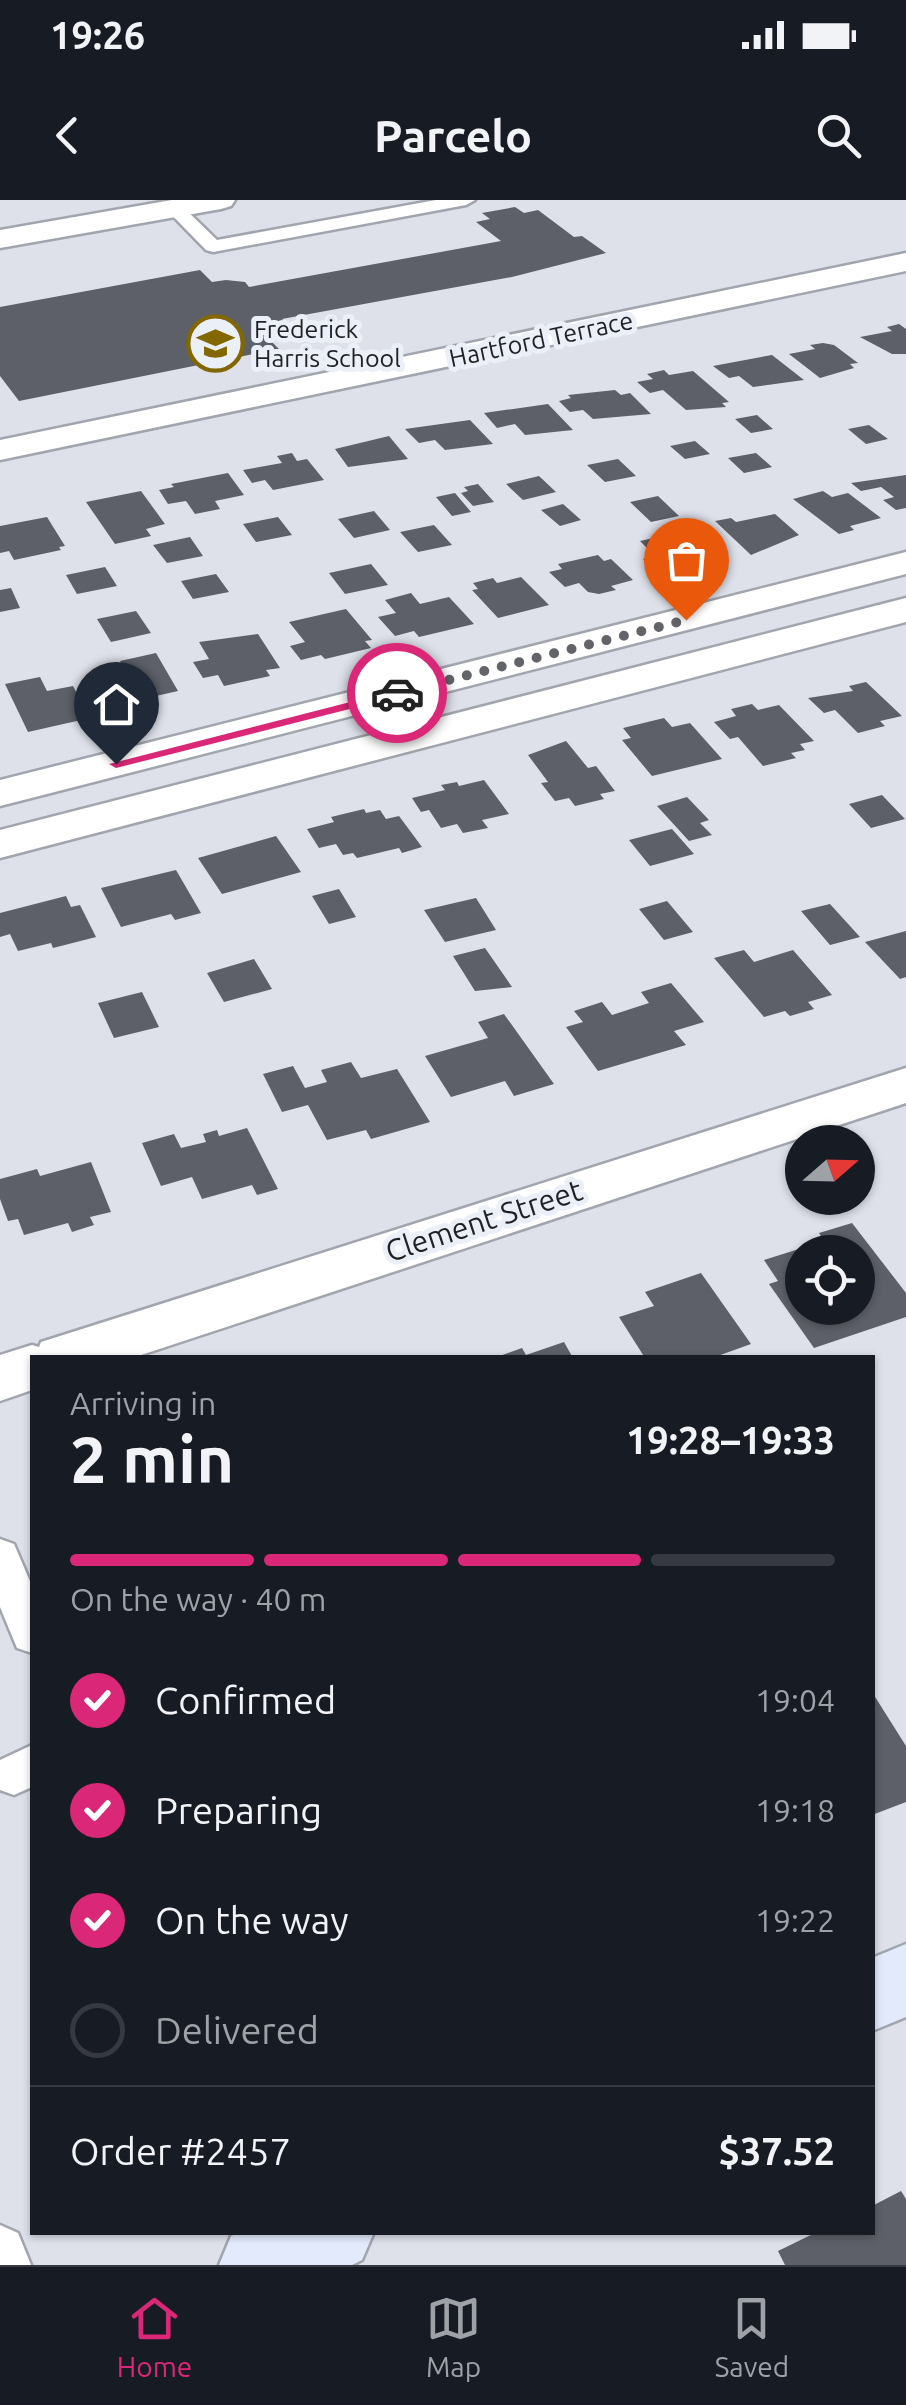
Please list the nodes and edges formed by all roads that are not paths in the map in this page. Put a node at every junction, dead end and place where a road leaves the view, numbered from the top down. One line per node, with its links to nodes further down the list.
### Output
1 (221, 200): 3 (street)
2 (466, 200): 3 (lane)
3 (174, 208): 4 (street)
4 (0, 239)
5 (906, 262): 7 (street, Hartford Terrace)
6 (906, 291): 8 (street, Hartford Terrace)
7 (0, 450)
8 (0, 478)
9 (906, 563): 11 (street)
10 (906, 610): 12 (street)
11 (539, 658): 12 (street); 13 (street)
12 (570, 697): 14 (street)
13 (0, 793)
14 (0, 844)
15 (906, 1085): 16 (street, Clement Street)
16 (71, 1355)
17 (30, 1368): 18 (street)
18 (0, 1378)
19 (0, 1556): 20 (lane)
20 (30, 1630)
21 (906, 1980): 22 (street)
22 (875, 1994)
23 (327, 2235): 26 (street)
24 (0, 2251): 25 (lane)
25 (6, 2265)
26 (260, 2265)

